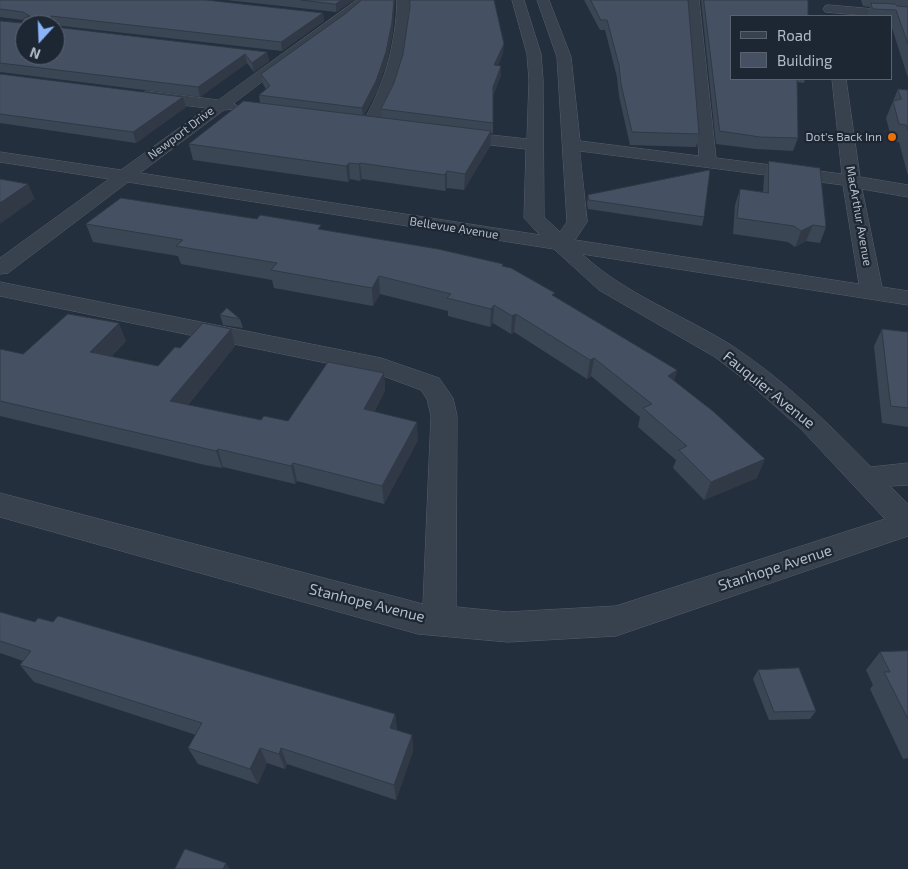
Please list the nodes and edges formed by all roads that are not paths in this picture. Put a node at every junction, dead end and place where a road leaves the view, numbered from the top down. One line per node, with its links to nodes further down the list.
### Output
1 (364, 0): 9 (street, Newport Drive)
2 (402, 0): 17 (street)
3 (518, 0): 20 (street, Fauquier Avenue)
4 (543, 0): 21 (street)
5 (693, 0): 23 (street)
6 (829, 9): 8 (street)
7 (321, 16): 9 (street)
8 (908, 16)
9 (341, 18): 11 (street, Newport Drive)
10 (265, 55): 11 (street)
11 (284, 57): 14 (street, Newport Drive)
12 (839, 80): 25 (street, MacArthur Avenue)
13 (134, 94): 14 (street)
14 (219, 105): 15 (street); 24 (street, Newport Drive)
15 (247, 109)
16 (350, 122): 17 (street)
17 (369, 125): 18 (street)
18 (409, 130)
19 (437, 134): 20 (street)
20 (535, 145): 27 (street, Fauquier Avenue)
21 (572, 145): 23 (street); 27 (street)
22 (0, 157): 24 (street, Bellevue Avenue)
23 (708, 162): 25 (street)
24 (124, 176): 27 (street, Bellevue Avenue); 28 (street, Newport Drive)
25 (852, 182): 26 (street); 30 (street, MacArthur Avenue)
26 (908, 191)
27 (562, 245): 30 (street, Bellevue Avenue); 33 (street, Fauquier Avenue)
28 (0, 268)
29 (0, 289): 36 (street)
30 (872, 293): 31 (street, Bellevue Avenue)
31 (908, 298)
32 (908, 474): 33 (street)
33 (865, 478): 35 (street, Fauquier Avenue)
34 (0, 505): 36 (street, Stanhope Avenue)
35 (908, 524): 36 (street, Stanhope Avenue)
36 (438, 620)

